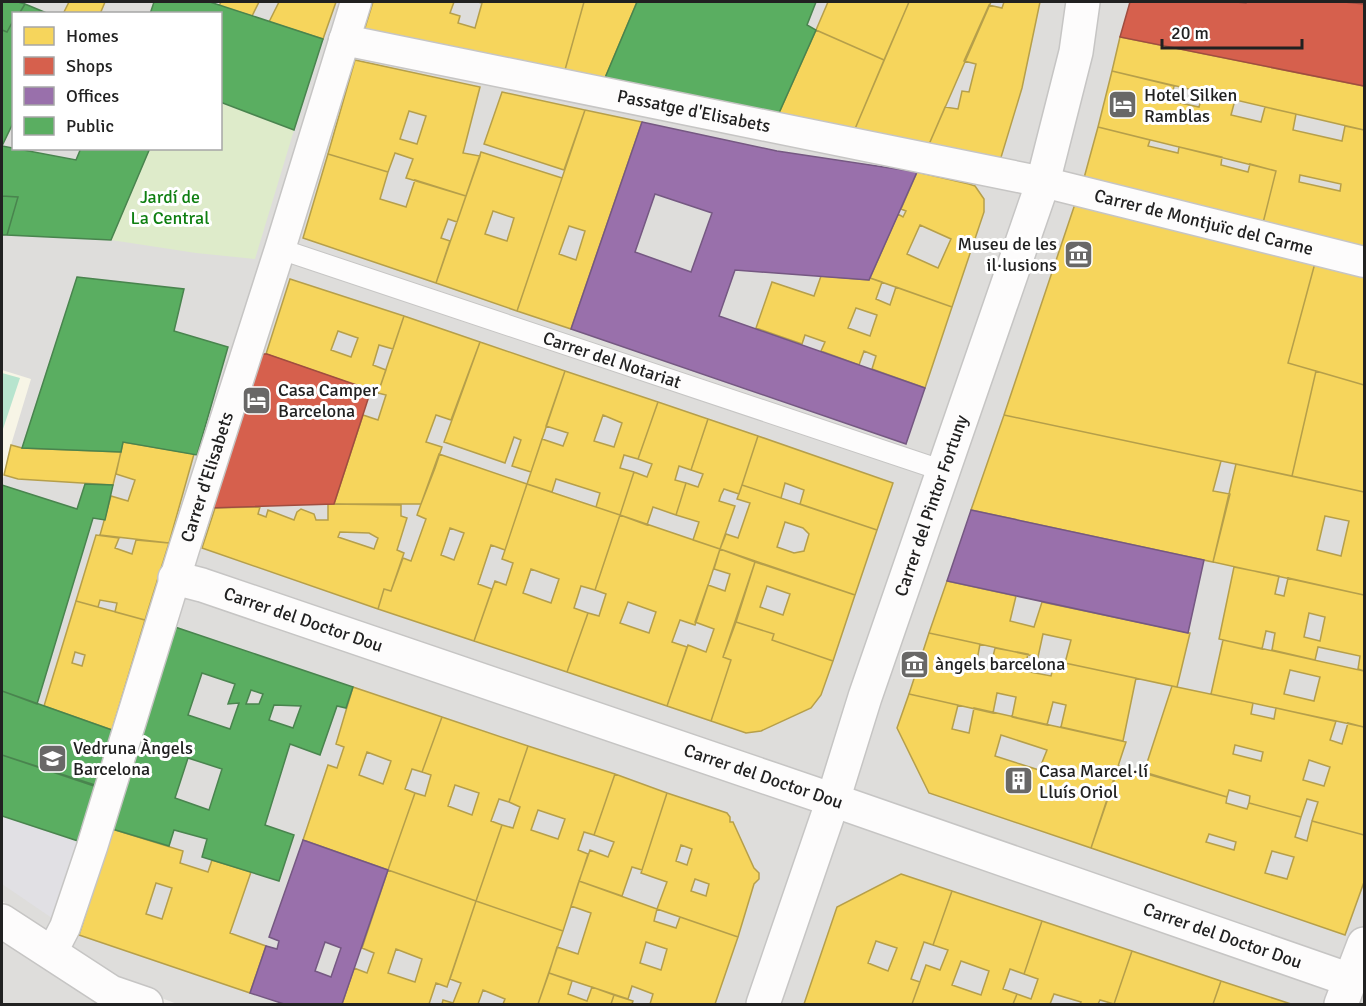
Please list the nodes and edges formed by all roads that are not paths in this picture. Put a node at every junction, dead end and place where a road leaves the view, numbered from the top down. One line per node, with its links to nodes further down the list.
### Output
1 (356, 2): 3 (street, Carrer d'Elisabets)
2 (1083, 2): 4 (street, Carrer del Pintor Fortuny)
3 (344, 40): 4 (street, Passatge d'Elisabets); 5 (street, Carrer d'Elisabets)
4 (1043, 182): 6 (street, Carrer de Montjuïc del Carme); 7 (street, Carrer del Pintor Fortuny)
5 (280, 249): 7 (lane, Carrer del Notariat); 8 (street, Carrer d'Elisabets)
6 (1365, 262)
7 (944, 471): 9 (street, Carrer del Pintor Fortuny)
8 (175, 578): 9 (street, Carrer del Doctor Dou); 12 (street, Carrer d'Elisabets)
9 (833, 800): 13 (street, Carrer del Doctor Dou); 15 (street, Carrer del Pintor Fortuny)
10 (2, 921): 12 (street)
11 (1365, 944): 13 (street)
12 (52, 952): 14 (street)
13 (1346, 992)
14 (146, 1005)
15 (763, 1005)

